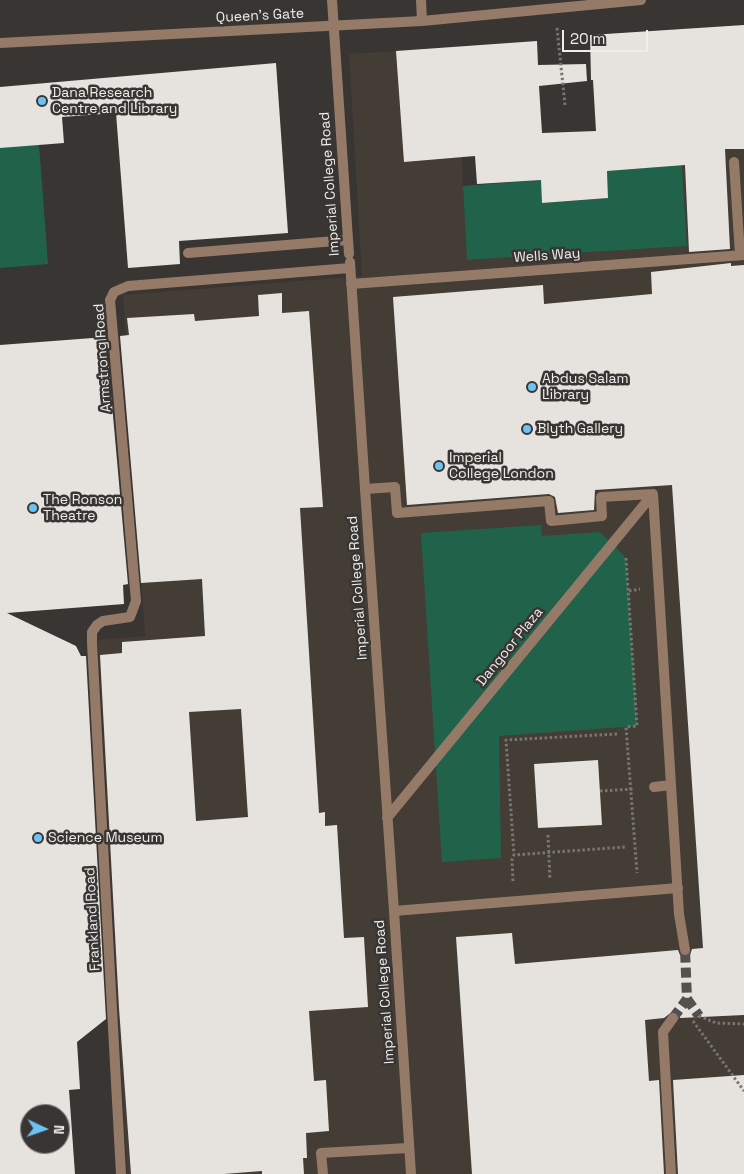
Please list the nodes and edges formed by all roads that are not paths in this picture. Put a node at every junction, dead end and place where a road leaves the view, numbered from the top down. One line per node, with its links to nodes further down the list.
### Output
1 (332, 0): 5 (street, Imperial College Road)
2 (421, 0): 4 (street)
3 (641, 0): 4 (street, Queen's Gate)
4 (422, 21): 5 (street, Queen's Gate)
5 (334, 26): 6 (street, Queen's Gate); 8 (street, Imperial College Road)
6 (0, 43)
7 (734, 162): 10 (street)
8 (348, 240): 9 (street); 11 (street, Imperial College Road)
9 (188, 253)
10 (742, 255): 12 (street, Wells Way)
11 (350, 268): 12 (street, Imperial College Road); 15 (street, Armstrong Road)
12 (351, 284): 13 (street, Imperial College Road)
13 (365, 489): 14 (street); 18 (street, Imperial College Road)
14 (653, 494): 16 (street); 18 (street, Dangoor Plaza)
15 (136, 601): 24 (street, Frankland Road)
16 (671, 786): 17 (street); 19 (street)
17 (654, 787)
18 (387, 818): 20 (street, Imperial College Road)
19 (678, 888): 20 (street); 21 (street)
20 (394, 911): 23 (street, Imperial College Road)
21 (684, 950)
22 (673, 1018): 27 (street)
23 (408, 1148): 25 (street); 26 (street, Imperial College Road)
24 (122, 1174)
25 (323, 1174)
26 (411, 1174)
27 (671, 1174)

